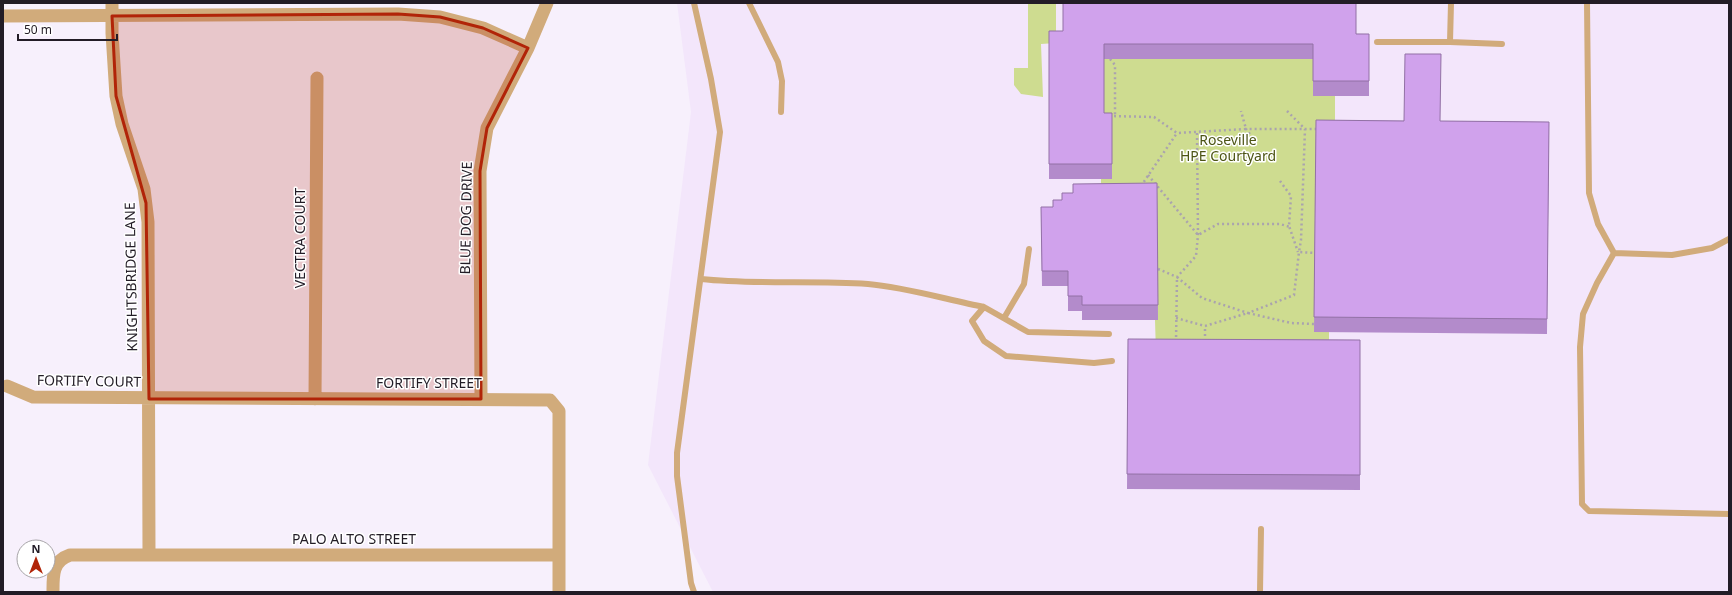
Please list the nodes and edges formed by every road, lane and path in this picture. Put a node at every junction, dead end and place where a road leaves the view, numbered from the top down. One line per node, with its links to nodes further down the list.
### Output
1 (112, 3): 8 (street, KNIGHTSBRIDGE LANE)
2 (547, 3): 12 (street, BLUE DOG DRIVE)
3 (694, 3): 38 (lane)
4 (749, 3): 17 (lane)
5 (1451, 3): 10 (lane)
6 (1587, 3): 34 (lane)
7 (3, 16): 8 (street)
8 (112, 16): 12 (street); 50 (street, KNIGHTSBRIDGE LANE)
9 (1377, 42): 10 (lane)
10 (1450, 42): 11 (lane)
11 (1502, 44)
12 (528, 48): 52 (street, BLUE DOG DRIVE)
13 (1110, 59): 19 (path)
14 (317, 78): 51 (street, VECTRA COURT)
15 (1241, 111): 20 (path)
16 (1287, 111): 21 (path)
17 (781, 112)
18 (1104, 116): 19 (path)
19 (1115, 116): 24 (path)
20 (1246, 129): 21 (path); 23 (path); 25 (path)
21 (1305, 129): 22 (path); 33 (path)
22 (1320, 129)
23 (1197, 132): 24 (path); 30 (path)
24 (1177, 133): 26 (path)
25 (1256, 142)
26 (1148, 175): 28 (path); 30 (path)
27 (1280, 181): 29 (path)
28 (1137, 186)
29 (1290, 227): 30 (path); 33 (path)
30 (1198, 235): 37 (path)
31 (1729, 239): 34 (lane)
32 (1030, 250): 41 (lane)
33 (1299, 252): 35 (path); 40 (path)
34 (1614, 252): 53 (lane)
35 (1315, 253)
36 (1158, 269): 37 (path)
37 (1177, 277): 40 (path); 42 (path)
38 (701, 279): 39 (lane); 59 (lane)
39 (984, 307): 41 (lane); 48 (lane)
40 (1248, 313): 43 (path); 44 (path)
41 (1004, 318): 45 (lane)
42 (1176, 318): 44 (path); 46 (path)
43 (1314, 324)
44 (1205, 326): 47 (path)
45 (1109, 334)
46 (1176, 347)
47 (1205, 347)
48 (1112, 361)
49 (7, 386): 50 (street, FORTIFY COURT)
50 (149, 399): 51 (street, FORTIFY STREET); 55 (street, KNIGHTSBRIDGE LANE)
51 (315, 399): 52 (street, FORTIFY STREET)
52 (481, 399): 56 (street, FORTIFY STREET)
53 (1729, 514)
54 (1261, 529): 60 (lane)
55 (149, 555): 56 (street, PALO ALTO STREET); 57 (street, PALO ALTO STREET)
56 (559, 555): 58 (street, FORTIFY STREET)
57 (53, 592)
58 (559, 592)
59 (694, 592)
60 (1260, 592)

